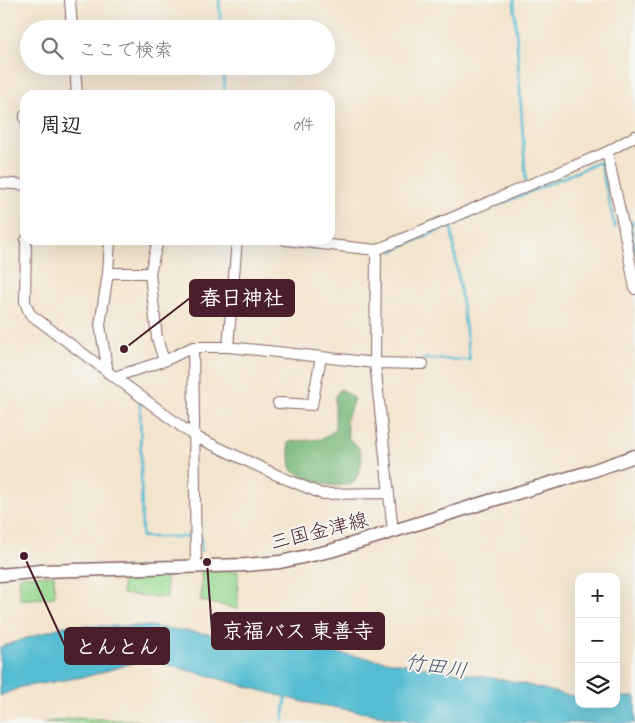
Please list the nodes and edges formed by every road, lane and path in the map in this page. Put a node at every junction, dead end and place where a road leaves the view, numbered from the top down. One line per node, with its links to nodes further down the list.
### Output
1 (70, 0): 2 (street)
2 (71, 20)
3 (75, 75): 4 (street)
4 (76, 90)
5 (635, 137): 6 (street)
6 (607, 152): 9 (street); 15 (street)
7 (0, 183): 8 (street)
8 (20, 185)
9 (630, 229): 18 (street)
10 (26, 245): 25 (street)
11 (110, 245): 16 (street)
12 (157, 245): 17 (street)
13 (237, 245): 20 (street)
14 (330, 245): 15 (street)
15 (376, 250): 23 (street)
16 (108, 272): 17 (street); 25 (street)
17 (150, 273): 22 (street)
18 (635, 289)
19 (193, 347): 20 (street); 22 (street); 27 (street)
20 (228, 347): 21 (street)
21 (321, 357): 23 (street); 26 (street)
22 (164, 361): 25 (street)
23 (375, 363): 24 (street); 29 (street)
24 (423, 364)
25 (111, 375): 27 (street)
26 (278, 403)
27 (194, 436): 29 (street); 31 (street)
28 (635, 456): 30 (main road, 三国金津線)
29 (389, 493): 30 (street)
30 (393, 532): 31 (main road, 三国金津線)
31 (196, 566): 32 (main road, 三国金津線)
32 (0, 575)

